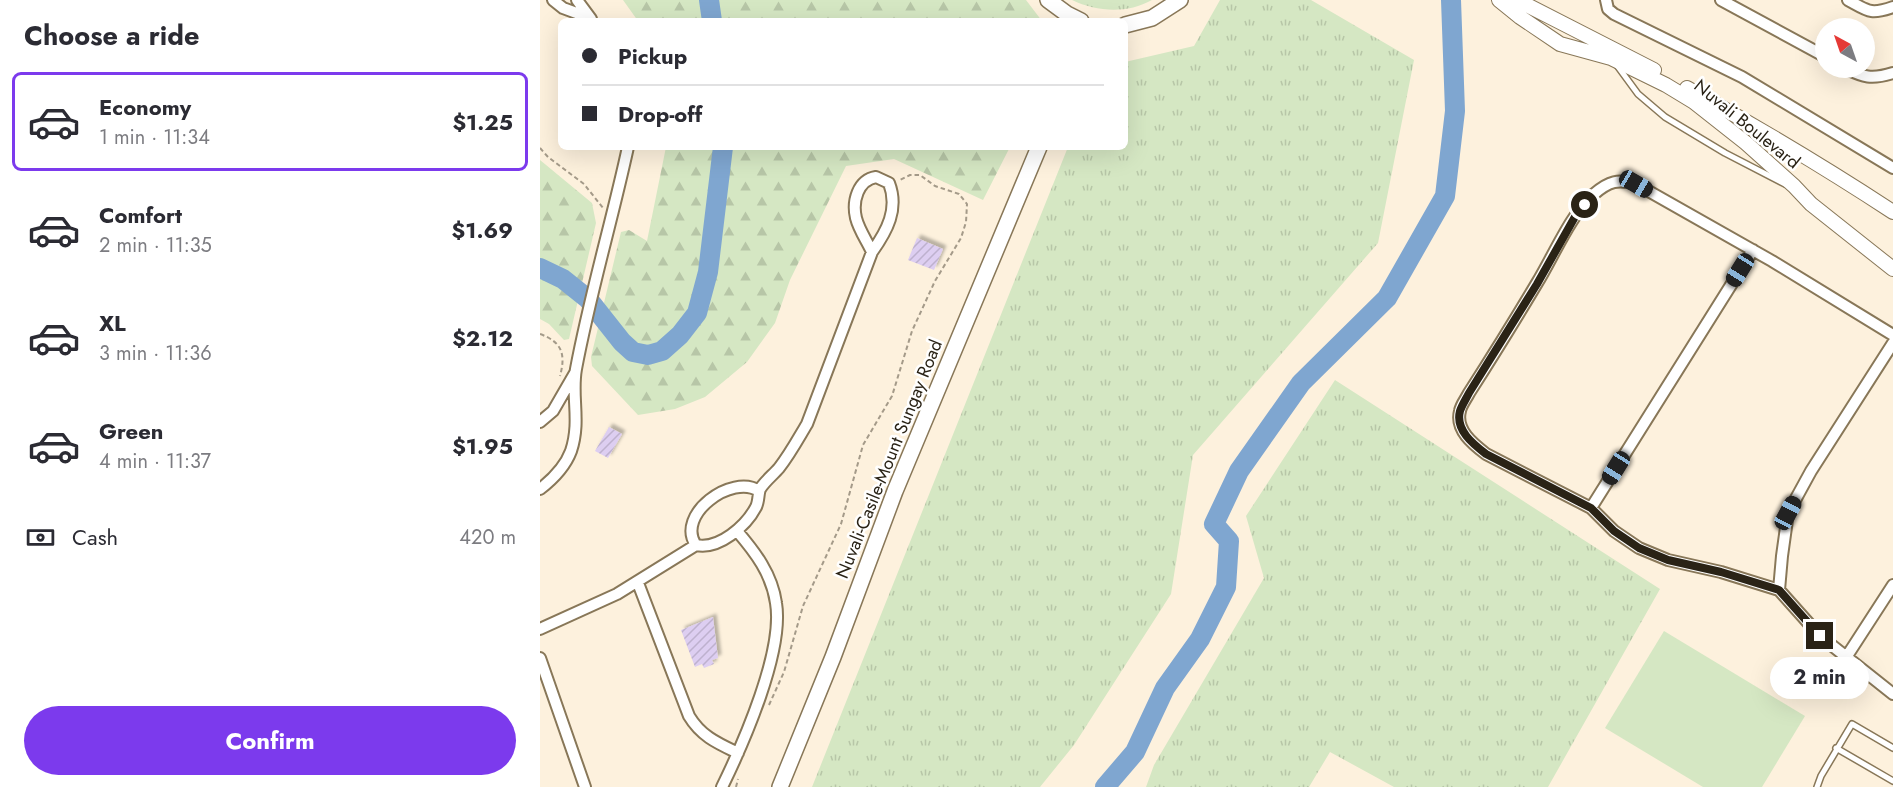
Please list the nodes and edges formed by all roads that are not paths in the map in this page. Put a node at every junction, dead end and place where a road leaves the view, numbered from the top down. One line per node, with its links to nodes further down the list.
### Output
1 (554, 0): 11 (street)
2 (577, 0): 12 (street)
3 (1048, 0): 13 (main road)
4 (1180, 0): 14 (main road)
5 (1499, 0): 16 (street, Nuvali Boulevard)
6 (1517, 0): 19 (street, Nuvali Boulevard)
7 (1606, 0): 22 (street)
8 (1721, 0): 15 (street)
9 (1853, 1): 10 (street)
10 (1893, 7)
11 (587, 18)
12 (590, 18)
13 (1075, 18)
14 (1128, 24)
15 (1815, 51)
16 (1611, 58): 19 (street, Nuvali Boulevard); 23 (lane)
17 (1893, 73): 18 (street)
18 (1875, 77)
19 (1724, 116): 23 (street, Nuvali Boulevard); 24 (street, Nuvali Boulevard)
20 (627, 150): 30 (street)
21 (1038, 150): 52 (main road, Nuvali-Casile-Mount Sungay Road)
22 (1893, 168)
23 (1794, 186): 27 (street, Nuvali Boulevard)
24 (1893, 212)
25 (1753, 250): 28 (street); 36 (street); 36 (street)
26 (872, 252): 26 (street); 35 (street)
27 (1893, 269)
28 (1893, 335)
29 (1893, 343): 41 (street)
30 (576, 373): 31 (street); 33 (street)
31 (553, 411): 32 (street); 33 (street)
32 (540, 422)
33 (576, 426): 34 (street)
34 (540, 489)
35 (759, 491): 37 (street); 38 (street)
36 (1591, 508): 41 (street)
37 (736, 531): 38 (street); 48 (street)
38 (696, 545): 39 (street)
39 (638, 583): 42 (street); 48 (street)
40 (1893, 585): 43 (street)
41 (1779, 590): 43 (street)
42 (540, 629)
43 (1847, 656): 45 (street)
44 (540, 658): 50 (street)
45 (1893, 694)
46 (1836, 748): 47 (lane); 49 (lane); 53 (lane)
47 (1893, 748)
48 (738, 753): 51 (street)
49 (1893, 781)
50 (585, 787)
51 (722, 787)
52 (780, 787)
53 (1817, 787)

